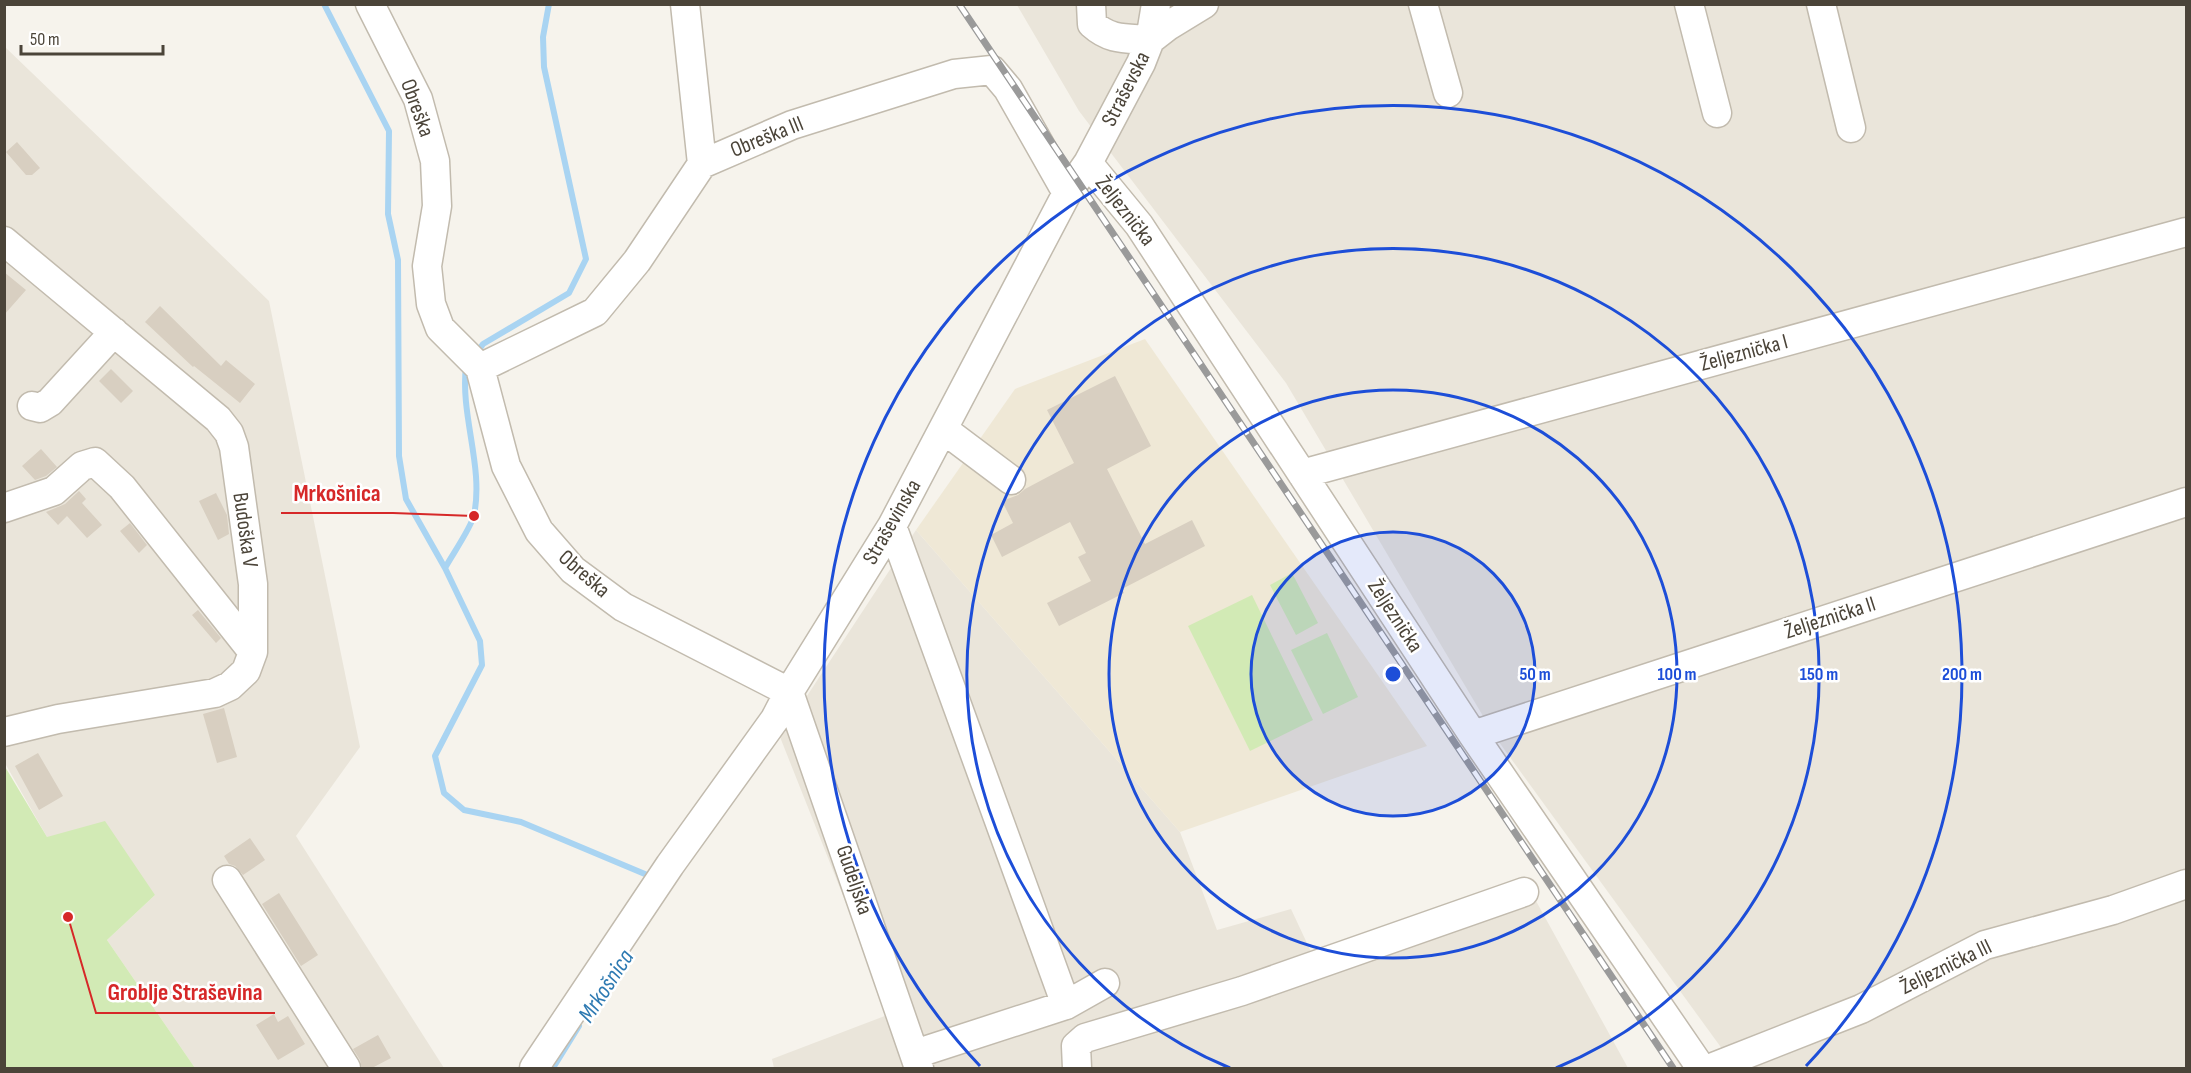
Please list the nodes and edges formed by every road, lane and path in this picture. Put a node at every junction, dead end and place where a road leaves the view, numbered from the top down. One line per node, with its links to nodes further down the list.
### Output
1 (370, 4): 19 (street, Obreška)
2 (685, 4): 14 (street)
3 (1091, 4): 9 (street)
4 (1156, 4): 9 (street)
5 (1204, 4): 9 (street, Straševska)
6 (1423, 4): 10 (street)
7 (1689, 4): 11 (street)
8 (1821, 4): 12 (street)
9 (1150, 40): 13 (street, Straševska)
10 (1448, 93)
11 (1717, 113)
12 (1851, 128)
13 (1088, 163): 15 (street, Straševinska); 22 (street, Željeznička)
14 (702, 164): 15 (street, Obreška III); 19 (street, Obreška III)
15 (1067, 192): 21 (street, Straševinska)
16 (2187, 232): 22 (street, Željeznička I)
17 (4, 240): 18 (street, Budoška V)
18 (114, 332): 20 (street); 27 (street, Budoška V)
19 (472, 360): 28 (street, Obreška)
20 (32, 406)
21 (943, 429): 23 (street); 26 (street, Straševinska)
22 (1302, 474): 30 (street, Željeznička)
23 (1011, 480)
24 (2187, 502): 30 (street, Željeznička II)
25 (4, 508): 27 (street)
26 (892, 526): 28 (street, Straševinska); 35 (street)
27 (252, 652): 29 (street, Budoška V)
28 (789, 692): 36 (street, Gudeljska); 38 (street, Straševinska)
29 (4, 732)
30 (1473, 735): 40 (street, Željeznička)
31 (227, 880): 37 (street)
32 (2187, 884): 41 (street, Željeznička III)
33 (1524, 892): 39 (street)
34 (1105, 983): 35 (street)
35 (1066, 1005): 36 (street)
36 (917, 1061)
37 (346, 1068)
38 (534, 1068)
39 (1077, 1068)
40 (1701, 1068)
41 (1711, 1068)

